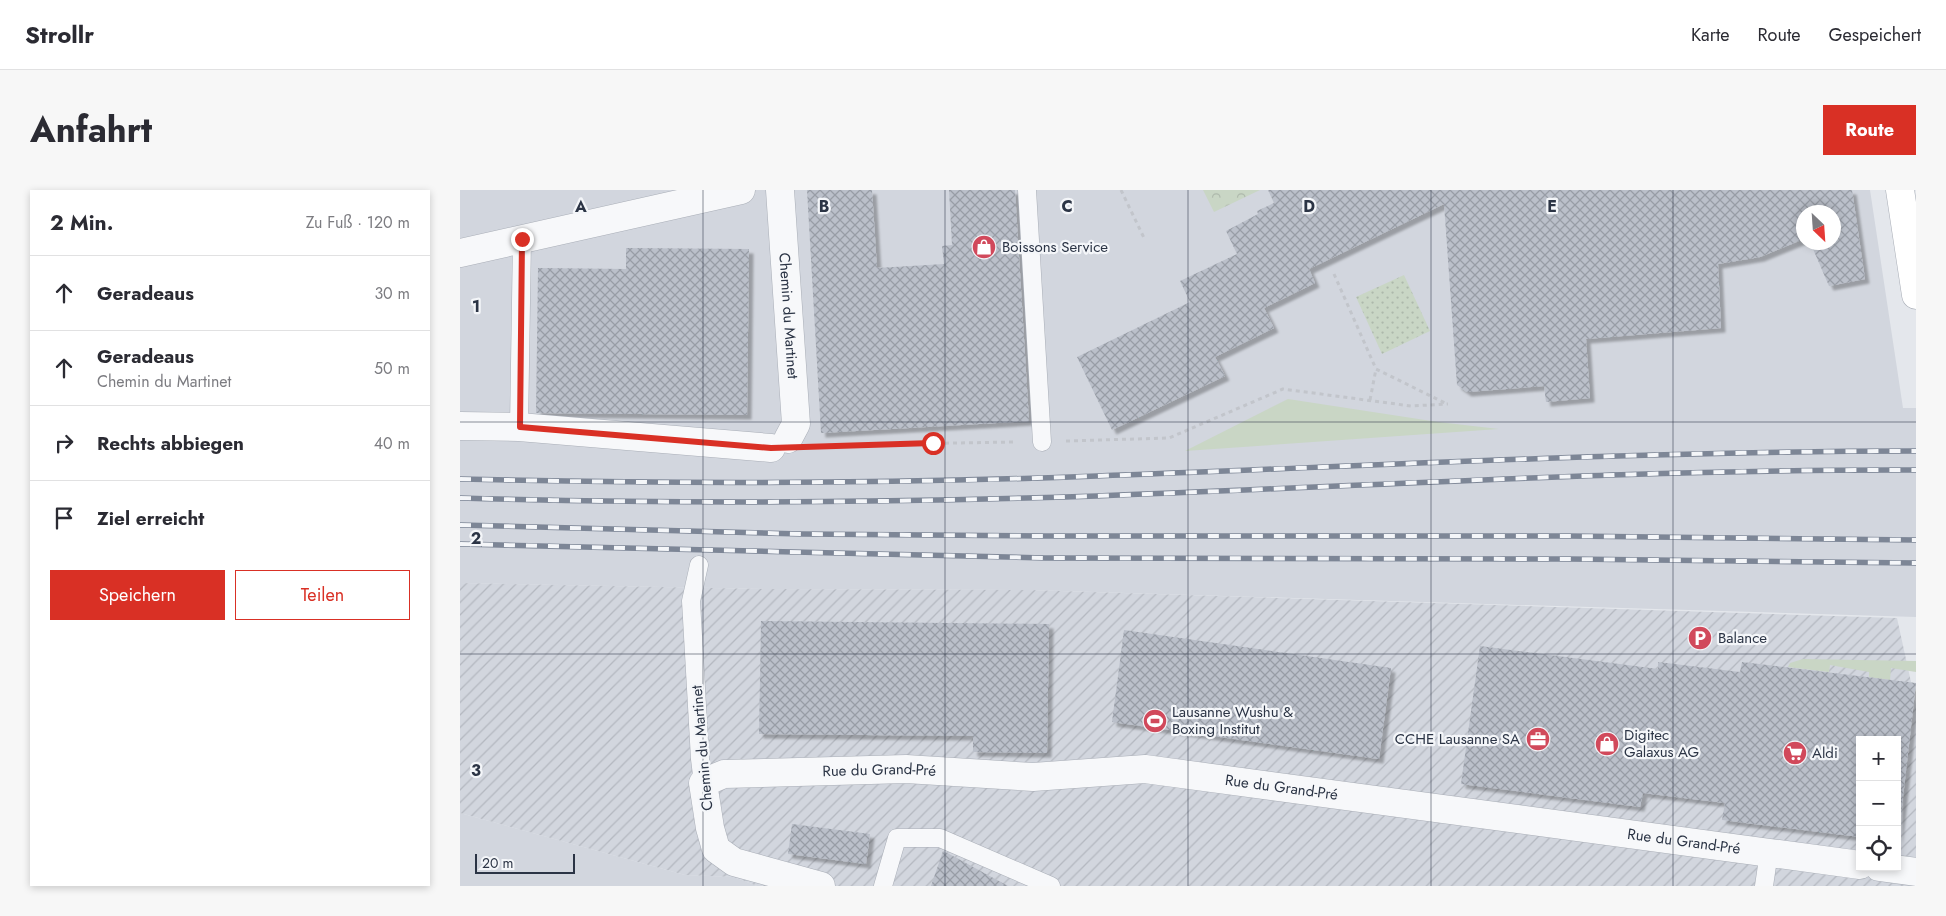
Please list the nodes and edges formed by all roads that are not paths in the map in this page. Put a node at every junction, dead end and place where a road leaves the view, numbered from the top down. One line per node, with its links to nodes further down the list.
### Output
1 (741, 190): 5 (street)
2 (780, 190): 9 (street, Chemin du Martinet)
3 (1027, 190): 10 (lane)
4 (1900, 190): 7 (main road)
5 (522, 239): 6 (street); 9 (lane)
6 (460, 253)
7 (1916, 295)
8 (460, 426): 9 (street)
9 (520, 427)
10 (1042, 442)
11 (699, 565): 12 (lane, Chemin du Martinet)
12 (703, 783): 13 (street, Rue du Grand-Pré); 17 (street, Chemin du Martinet)
13 (1769, 852): 14 (street, Rue du Grand-Pré); 20 (lane)
14 (1856, 864)
15 (1901, 870): 16 (street)
16 (1916, 872)
17 (821, 886)
18 (883, 886): 19 (lane)
19 (1051, 886)
20 (1764, 886)

